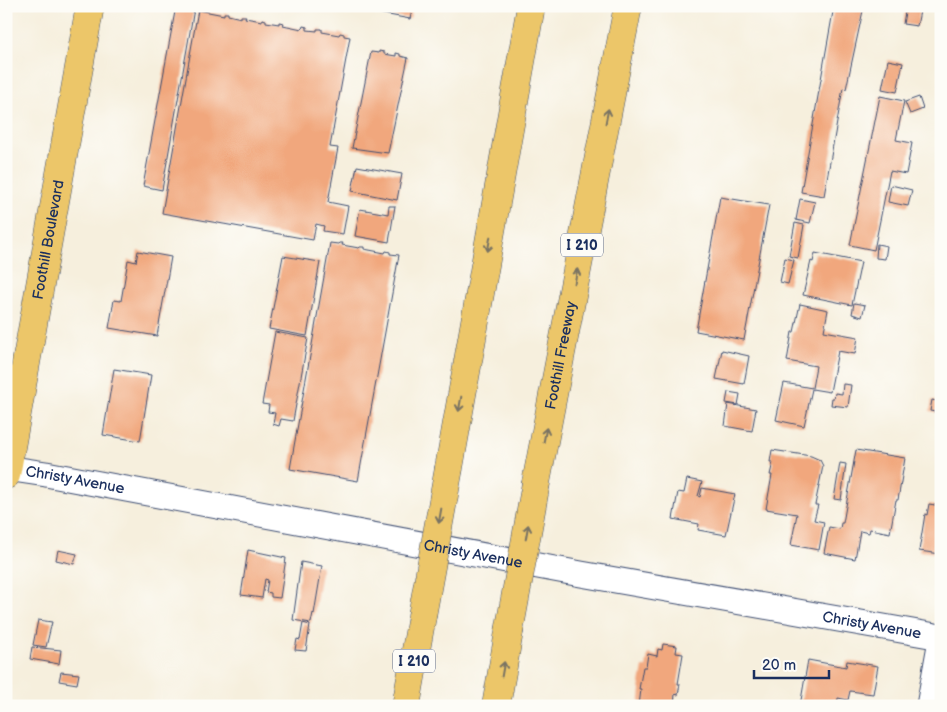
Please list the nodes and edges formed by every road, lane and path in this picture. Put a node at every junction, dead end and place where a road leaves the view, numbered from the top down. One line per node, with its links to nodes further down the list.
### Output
1 (90, 6): 6 (main road, Foothill Boulevard)
2 (518, 6): 5 (main road)
3 (531, 6): 5 (main road, I 210)
4 (628, 6): 9 (main road, Foothill Freeway / I 210, one-way to 4, bridge)
5 (494, 215): 8 (main road, I 210, one-way to 8, bridge)
6 (7, 470): 7 (street, Christy Avenue)
7 (941, 639): 10 (street)
8 (406, 706)
9 (496, 706)
10 (929, 706)

